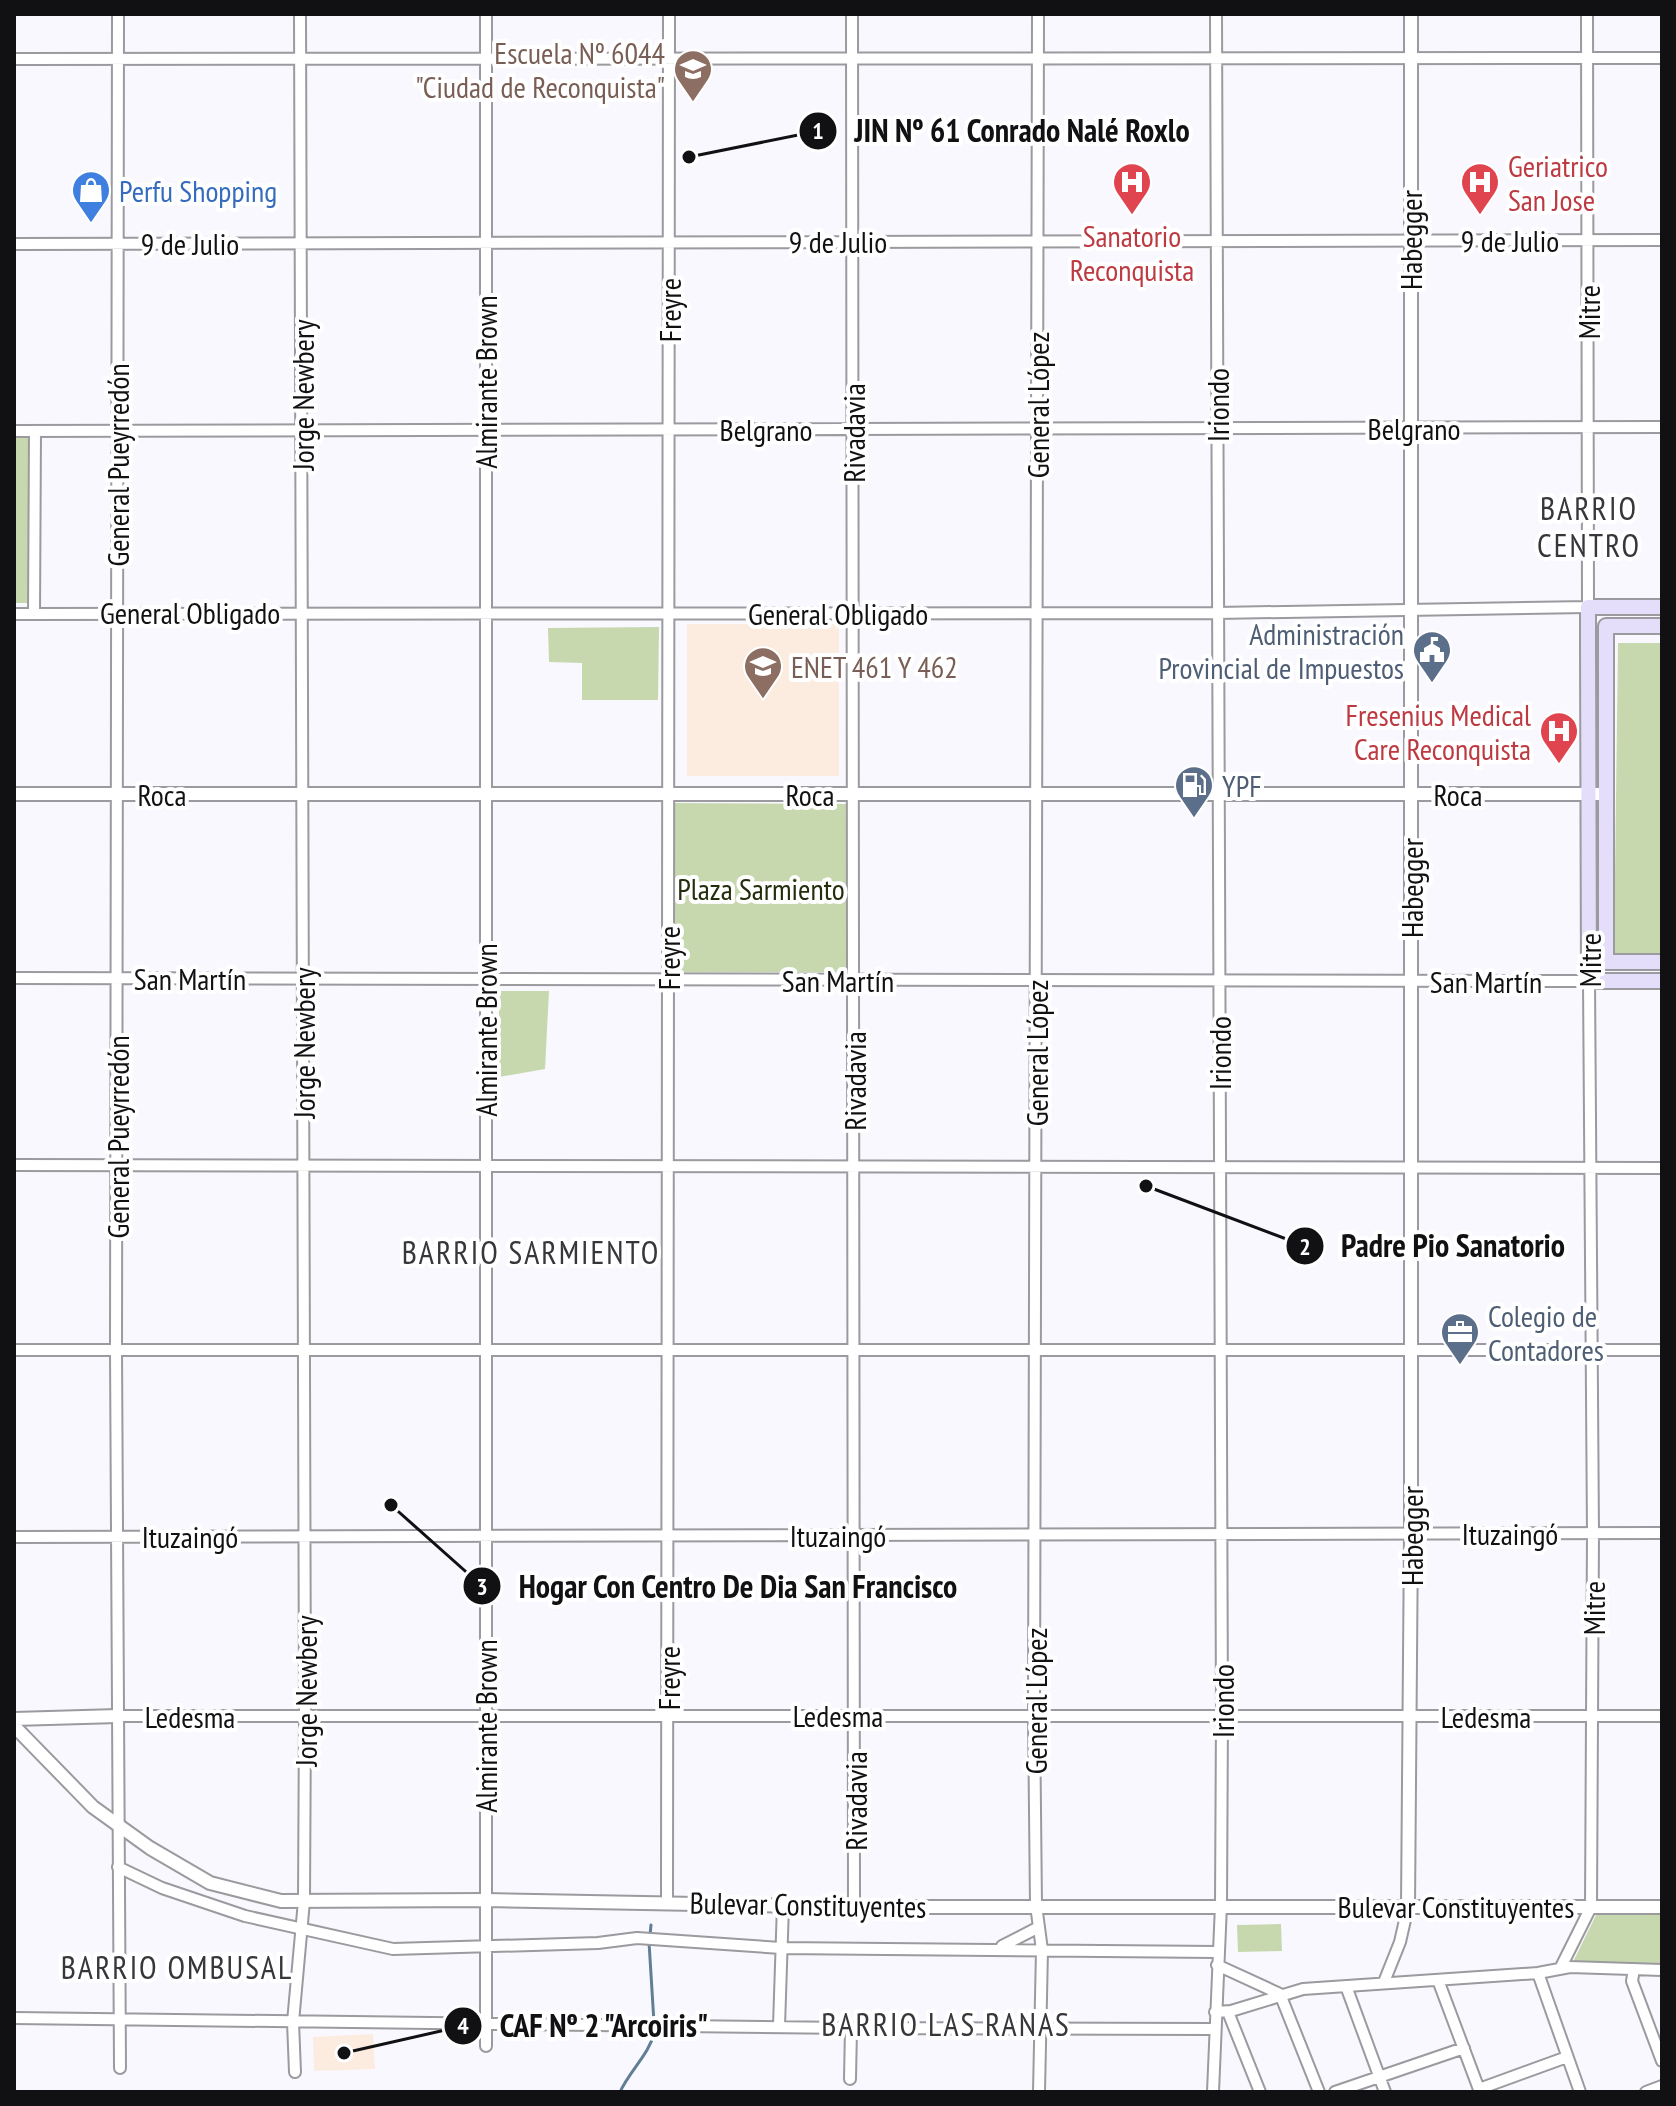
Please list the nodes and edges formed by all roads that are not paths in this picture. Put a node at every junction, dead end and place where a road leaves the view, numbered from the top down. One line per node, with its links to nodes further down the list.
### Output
1 (118, 14): 17 (street, General Pueyrredón)
2 (300, 14): 18 (street, Jorge Newbery)
3 (486, 14): 19 (street, Almirante Brown)
4 (669, 14): 20 (street, Freyre)
5 (852, 14): 10 (street, Rivadavia)
6 (1038, 14): 11 (street, General López)
7 (1216, 14): 12 (street, Iriondo)
8 (1411, 14): 13 (street, Habegger)
9 (1587, 14): 14 (street, Mitre)
10 (852, 58): 11 (street); 20 (street); 25 (street, Rivadavia)
11 (1038, 58): 12 (street); 26 (street, General López)
12 (1216, 58): 13 (street); 21 (street, Iriondo)
13 (1411, 58): 14 (street); 23 (street, Habegger)
14 (1587, 58): 15 (street); 22 (street, Mitre)
15 (1662, 58)
16 (14, 59): 17 (street)
17 (118, 59): 18 (street); 29 (street, General Pueyrredón)
18 (301, 59): 19 (street); 30 (street, Jorge Newbery)
19 (486, 59): 20 (street); 27 (street, Almirante Brown)
20 (669, 59): 28 (street, Freyre)
21 (1216, 239): 23 (street, 9 de Julio); 26 (street, 9 de Julio); 32 (street, Iriondo)
22 (1587, 239): 23 (street, 9 de Julio); 24 (street, 9 de Julio); 35 (street, Mitre)
23 (1410, 240): 34 (street, Habegger)
24 (1662, 240)
25 (852, 241): 26 (street, 9 de Julio); 28 (street, 9 de Julio); 36 (street, Rivadavia)
26 (1037, 241): 37 (street, General López)
27 (485, 242): 28 (street, 9 de Julio); 30 (street, 9 de Julio); 39 (street, Almirante Brown)
28 (668, 242): 40 (street, Freyre)
29 (117, 243): 30 (street, 9 de Julio); 31 (street, 9 de Julio); 43 (street, General Pueyrredón)
30 (301, 243): 38 (street, Jorge Newbery)
31 (14, 244)
32 (1217, 427): 34 (street, Belgrano); 37 (street, Belgrano); 54 (street, Iriondo)
33 (1662, 427): 35 (street, Belgrano)
34 (1411, 428): 35 (street, Belgrano); 46 (street, Habegger)
35 (1588, 428): 44 (street, Mitre)
36 (853, 429): 37 (street, Belgrano); 40 (street, Belgrano); 52 (street, Rivadavia)
37 (1037, 429): 53 (street, General López)
38 (302, 430): 39 (street, Belgrano); 43 (street, Belgrano); 48 (street, Jorge Newbery)
39 (486, 430): 40 (street, Belgrano); 50 (street, Almirante Brown)
40 (669, 430): 51 (street, Freyre)
41 (14, 431): 42 (street, Belgrano)
42 (35, 431): 43 (street, Belgrano); 49 (street)
43 (118, 431): 47 (street, General Pueyrredón)
44 (1588, 607): 45 (main road, General Obligado); 46 (street, General Obligado); 66 (main road, Mitre)
45 (1662, 607)
46 (1410, 610): 54 (street, General Obligado); 65 (street, Habegger)
47 (117, 612): 48 (street, General Obligado); 49 (street, General Obligado); 58 (street, General Pueyrredón)
48 (302, 612): 50 (street, General Obligado); 59 (street, Jorge Newbery)
49 (34, 613): 55 (street, General Obligado)
50 (485, 613): 51 (street, General Obligado); 60 (street, Almirante Brown)
51 (668, 613): 52 (street, General Obligado); 61 (street, Freyre)
52 (853, 613): 53 (street, General Obligado); 62 (street, Rivadavia)
53 (1036, 613): 54 (street, General Obligado); 63 (street, General López)
54 (1217, 613): 64 (street, Iriondo)
55 (14, 614)
56 (1662, 626): 67 (main road, Mitre)
57 (14, 794): 58 (street, Roca)
58 (118, 794): 59 (street, Roca); 70 (street, General Pueyrredón)
59 (303, 794): 60 (street, Roca); 71 (street, Jorge Newbery)
60 (486, 794): 61 (street, Roca); 72 (street, Almirante Brown)
61 (669, 794): 62 (street, Roca); 73 (street, Freyre)
62 (854, 794): 63 (street, Roca); 74 (street, Rivadavia)
63 (1037, 794): 64 (street, Roca); 75 (street, General López)
64 (1219, 794): 65 (street, Roca); 76 (street, Iriondo)
65 (1411, 794): 66 (street, Roca); 77 (street, Habegger)
66 (1588, 794): 67 (street, Roca); 78 (main road, Mitre)
67 (1606, 794): 68 (main road, Mitre)
68 (1662, 962)
69 (14, 978): 70 (street, San Martín)
70 (117, 978): 71 (street, San Martín); 81 (street, General Pueyrredón)
71 (304, 979): 72 (street, San Martín); 82 (street, Jorge Newbery)
72 (485, 979): 73 (street, San Martín); 83 (street, Almirante Brown)
73 (668, 979): 74 (street, San Martín); 84 (street, Freyre)
74 (854, 980): 75 (street, San Martín); 86 (street, Rivadavia)
75 (1036, 980): 76 (street, San Martín); 87 (street, General López)
76 (1219, 980): 77 (street, San Martín); 85 (street, Iriondo)
77 (1411, 981): 78 (street, San Martín); 88 (street, Habegger)
78 (1589, 981): 79 (main road, San Martín); 89 (street, Mitre)
79 (1662, 981)
80 (14, 1165): 81 (street)
81 (116, 1165): 82 (street); 93 (street, General Pueyrredón)
82 (303, 1166): 83 (street); 94 (street, Jorge Newbery)
83 (484, 1166): 84 (street); 95 (street, Almirante Brown)
84 (667, 1166): 86 (street); 96 (street, Freyre)
85 (1219, 1166): 87 (street); 88 (street); 91 (street, Iriondo)
86 (854, 1167): 87 (street); 97 (street, Rivadavia)
87 (1035, 1167): 98 (street, General López)
88 (1410, 1168): 89 (street); 99 (street, Habegger)
89 (1591, 1168): 90 (street); 100 (street, Mitre)
90 (1662, 1168)
91 (1220, 1349): 98 (street); 99 (street); 102 (street, Iriondo)
92 (14, 1350): 93 (street)
93 (116, 1350): 94 (street); 110 (street, General Pueyrredón)
94 (304, 1350): 95 (street); 111 (street, Jorge Newbery)
95 (484, 1350): 96 (street); 107 (street, Almirante Brown)
96 (667, 1350): 97 (street); 108 (street, Freyre)
97 (854, 1350): 98 (street); 109 (street, Rivadavia)
98 (1034, 1350): 105 (street, General López)
99 (1410, 1350): 100 (street); 106 (street, Habegger)
100 (1593, 1350): 101 (street); 103 (street, Mitre)
101 (1662, 1350)
102 (1221, 1533): 105 (street, Ituzaingó); 106 (street, Ituzaingó); 120 (street, Iriondo)
103 (1593, 1533): 104 (street, Ituzaingó); 106 (street, Ituzaingó); 121 (street, Mitre)
104 (1662, 1533)
105 (1035, 1534): 109 (street, Ituzaingó); 119 (street, General López)
106 (1411, 1534): 117 (street, Habegger)
107 (485, 1535): 108 (street, Ituzaingó); 111 (street, Ituzaingó); 114 (street, Almirante Brown)
108 (668, 1535): 109 (street, Ituzaingó); 115 (street, Freyre)
109 (856, 1535): 116 (street, Rivadavia)
110 (117, 1536): 111 (street, Ituzaingó); 112 (street, Ituzaingó); 118 (street, General Pueyrredón)
111 (305, 1536): 113 (street, Jorge Newbery)
112 (14, 1537)
113 (305, 1715): 114 (street, Ledesma); 118 (street, Ledesma); 128 (street, Jorge Newbery)
114 (485, 1715): 115 (street, Ledesma); 127 (street, Almirante Brown)
115 (667, 1715): 116 (street, Ledesma); 129 (street, Freyre)
116 (856, 1715): 119 (street, Ledesma); 132 (street, Rivadavia)
117 (1411, 1715): 120 (street, Ledesma); 121 (street, Ledesma); 133 (street, Habegger)
118 (118, 1716): 123 (street, Ledesma); 125 (street, General Pueyrredón)
119 (1034, 1716): 120 (street, Ledesma); 131 (street, General López)
120 (1222, 1716): 136 (street, Iriondo)
121 (1592, 1716): 122 (street, Ledesma); 134 (street, Mitre)
122 (1662, 1716)
123 (14, 1719)
124 (14, 1726): 125 (street, Bulevar Constituyentes)
125 (118, 1826): 126 (street, General Pueyrredón); 128 (street, Bulevar Constituyentes)
126 (118, 1867): 138 (street); 156 (street, General Pueyrredón)
127 (486, 1900): 128 (street, Bulevar Constituyentes); 129 (street, Bulevar Constituyentes); 139 (street, Almirante Brown)
128 (304, 1901): 138 (street, Jorge Newbery)
129 (667, 1902): 130 (street, Bulevar Constituyentes)
130 (783, 1905): 132 (street, Bulevar Constituyentes); 140 (street)
131 (1036, 1905): 132 (street, Bulevar Constituyentes); 136 (street, Bulevar Constituyentes); 137 (street, General López)
132 (854, 1907)
133 (1408, 1907): 134 (street, Bulevar Constituyentes); 136 (street, Bulevar Constituyentes); 150 (street)
134 (1591, 1907): 135 (street, Bulevar Constituyentes); 145 (street)
135 (1662, 1907)
136 (1219, 1911): 143 (street, Iriondo)
137 (1039, 1927): 141 (street); 142 (street, General López)
138 (301, 1931): 139 (street); 157 (street, Jorge Newbery)
139 (487, 1946): 140 (street); 158 (street, Almirante Brown)
140 (781, 1948): 141 (street); 159 (street)
141 (986, 1950): 142 (street)
142 (1042, 1950): 143 (street); 161 (street, General López)
143 (1217, 1952): 144 (street, Iriondo)
144 (1217, 1965): 152 (street); 153 (street, Iriondo)
145 (1561, 1967): 146 (street); 148 (street)
146 (1634, 1969): 147 (street); 166 (street)
147 (1662, 1970)
148 (1538, 1973): 149 (street); 165 (street)
149 (1438, 1980): 150 (street); 164 (street)
150 (1384, 1982): 151 (street)
151 (1346, 1986): 152 (street); 169 (street)
152 (1280, 1994): 154 (street); 176 (street)
153 (1215, 2012): 154 (street); 162 (street, Iriondo)
154 (1228, 2012): 175 (street)
155 (14, 2018): 156 (street)
156 (120, 2019): 157 (street); 167 (street, General Pueyrredón)
157 (293, 2022): 158 (street); 168 (street, Jorge Newbery)
158 (486, 2024): 159 (street); 163 (street, Almirante Brown)
159 (779, 2026): 160 (street)
160 (851, 2028): 161 (street); 170 (street)
161 (1040, 2029): 162 (street); 173 (street, General López)
162 (1214, 2029): 174 (street, Iriondo)
163 (486, 2046)
164 (1464, 2048): 169 (street); 172 (street)
165 (1567, 2057): 172 (street); 179 (street)
166 (1662, 2061)
167 (120, 2068)
168 (295, 2072)
169 (1379, 2076): 177 (street); 178 (street)
170 (850, 2079)
171 (1662, 2086): 180 (street)
172 (1479, 2090)
173 (1039, 2092)
174 (1213, 2092)
175 (1260, 2092)
176 (1319, 2092)
177 (1335, 2092)
178 (1385, 2092)
179 (1580, 2092)
180 (1646, 2092)

